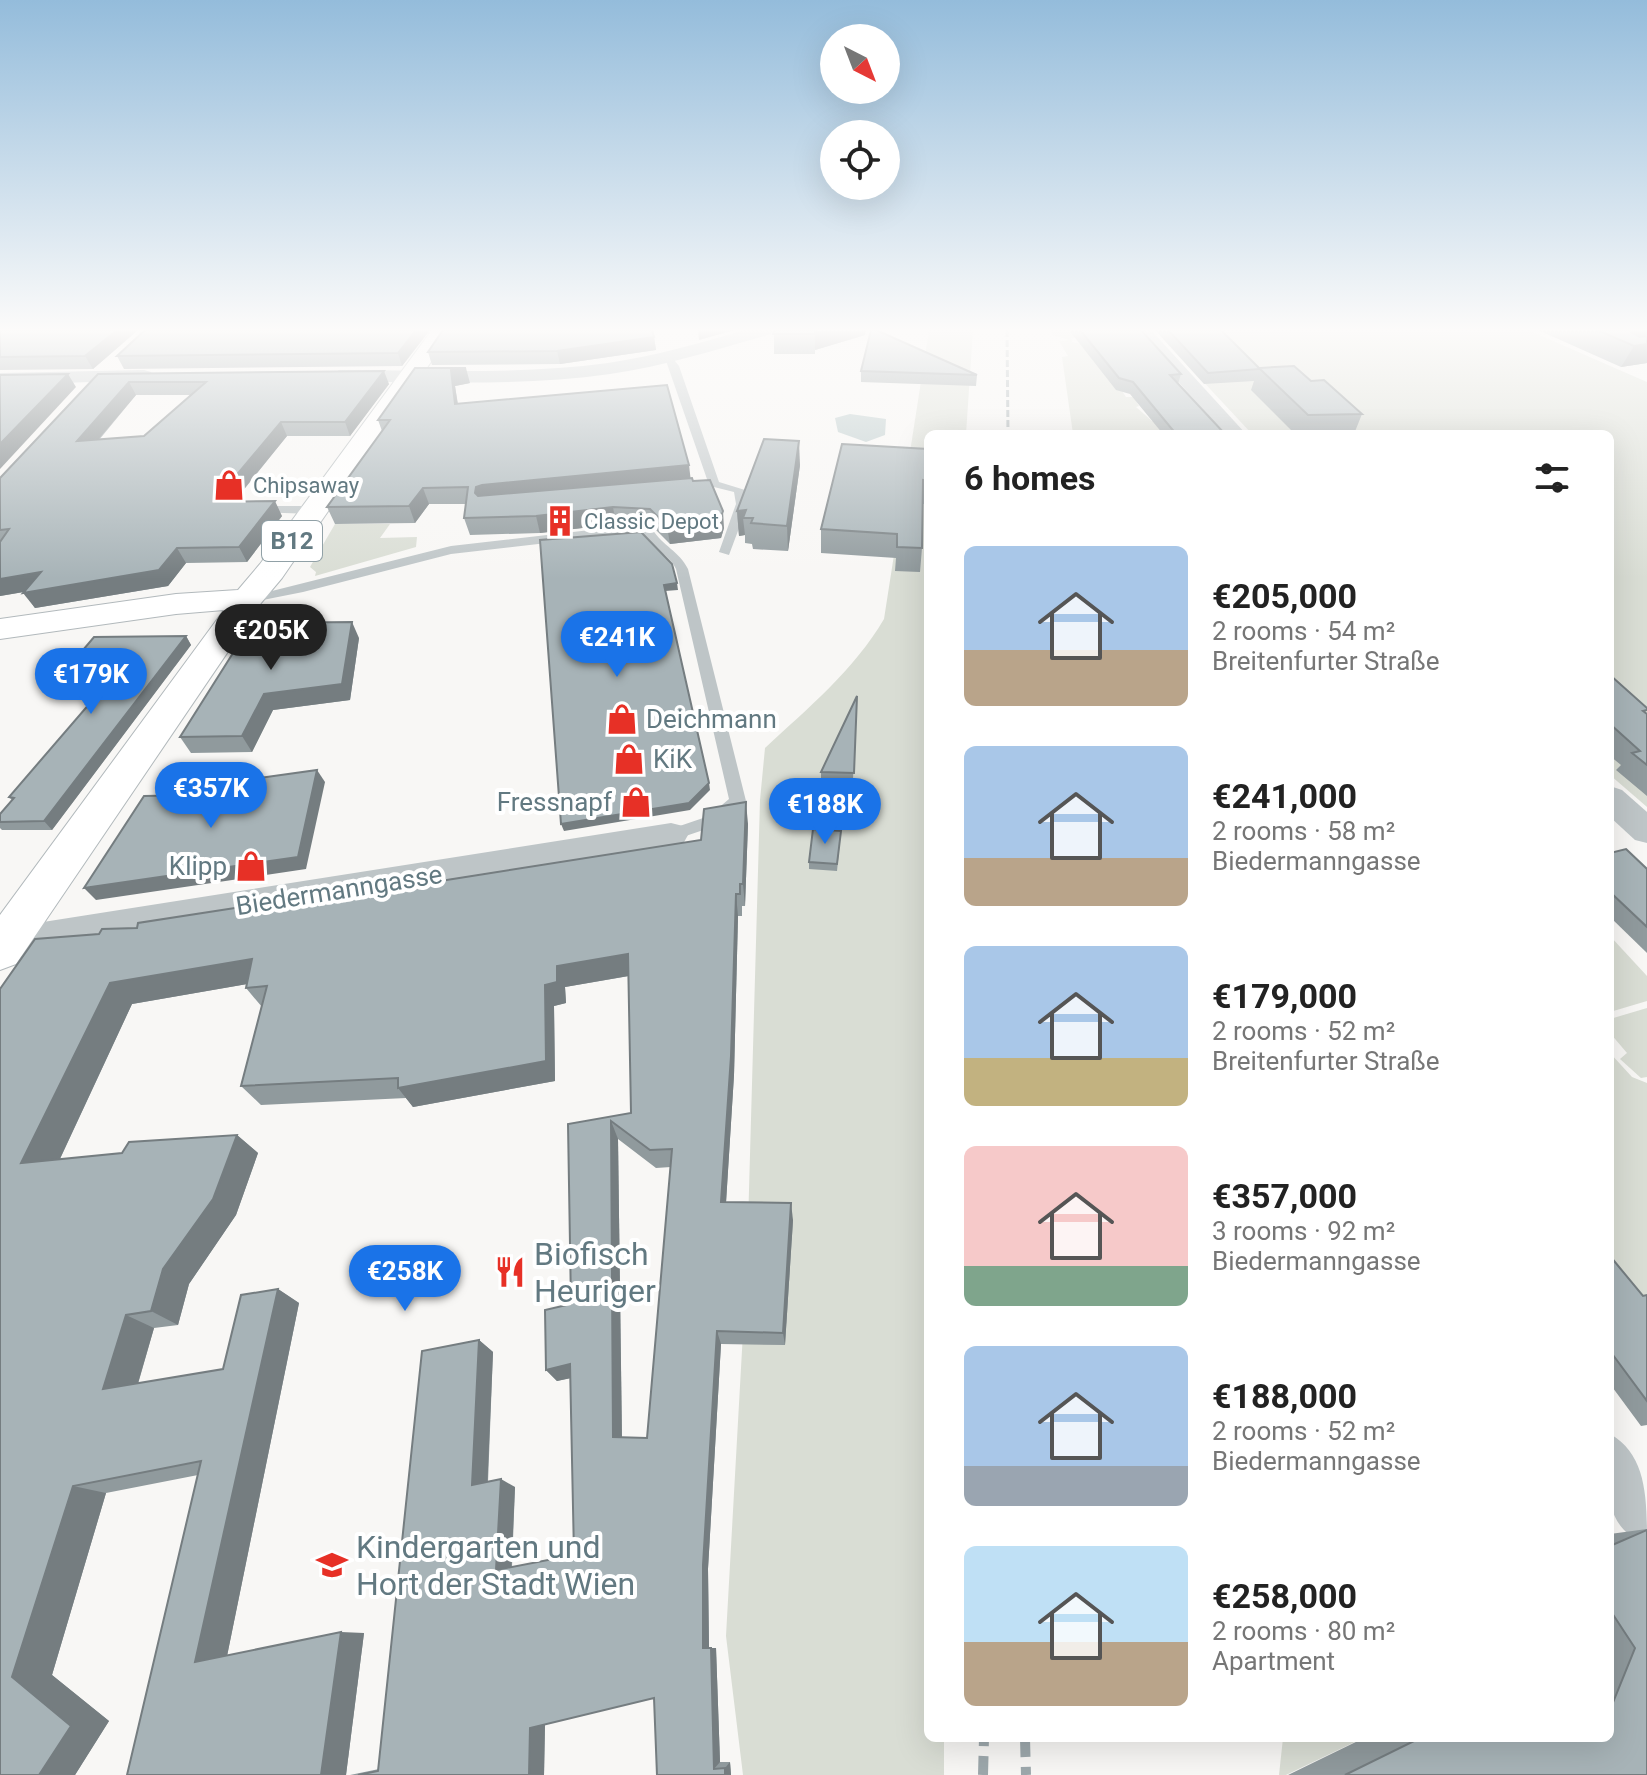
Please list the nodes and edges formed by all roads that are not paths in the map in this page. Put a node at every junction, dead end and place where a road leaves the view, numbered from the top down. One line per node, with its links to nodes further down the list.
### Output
1 (384, 413): 8 (main road, B12)
2 (690, 413): 5 (lane)
3 (1217, 413): 4 (street)
4 (1232, 430)
5 (714, 484): 6 (lane); 9 (lane)
6 (677, 491)
7 (250, 510): 8 (lane)
8 (314, 510): 10 (main road, B12)
9 (725, 552)
10 (247, 599): 11 (main road); 14 (lane); 15 (main road, B12)
11 (0, 629)
12 (1614, 802): 13 (street)
13 (1647, 831)
14 (671, 835): 15 (street, Biedermanngasse)
15 (3, 947)
16 (1614, 1468): 17 (street)
17 (1647, 1516)

